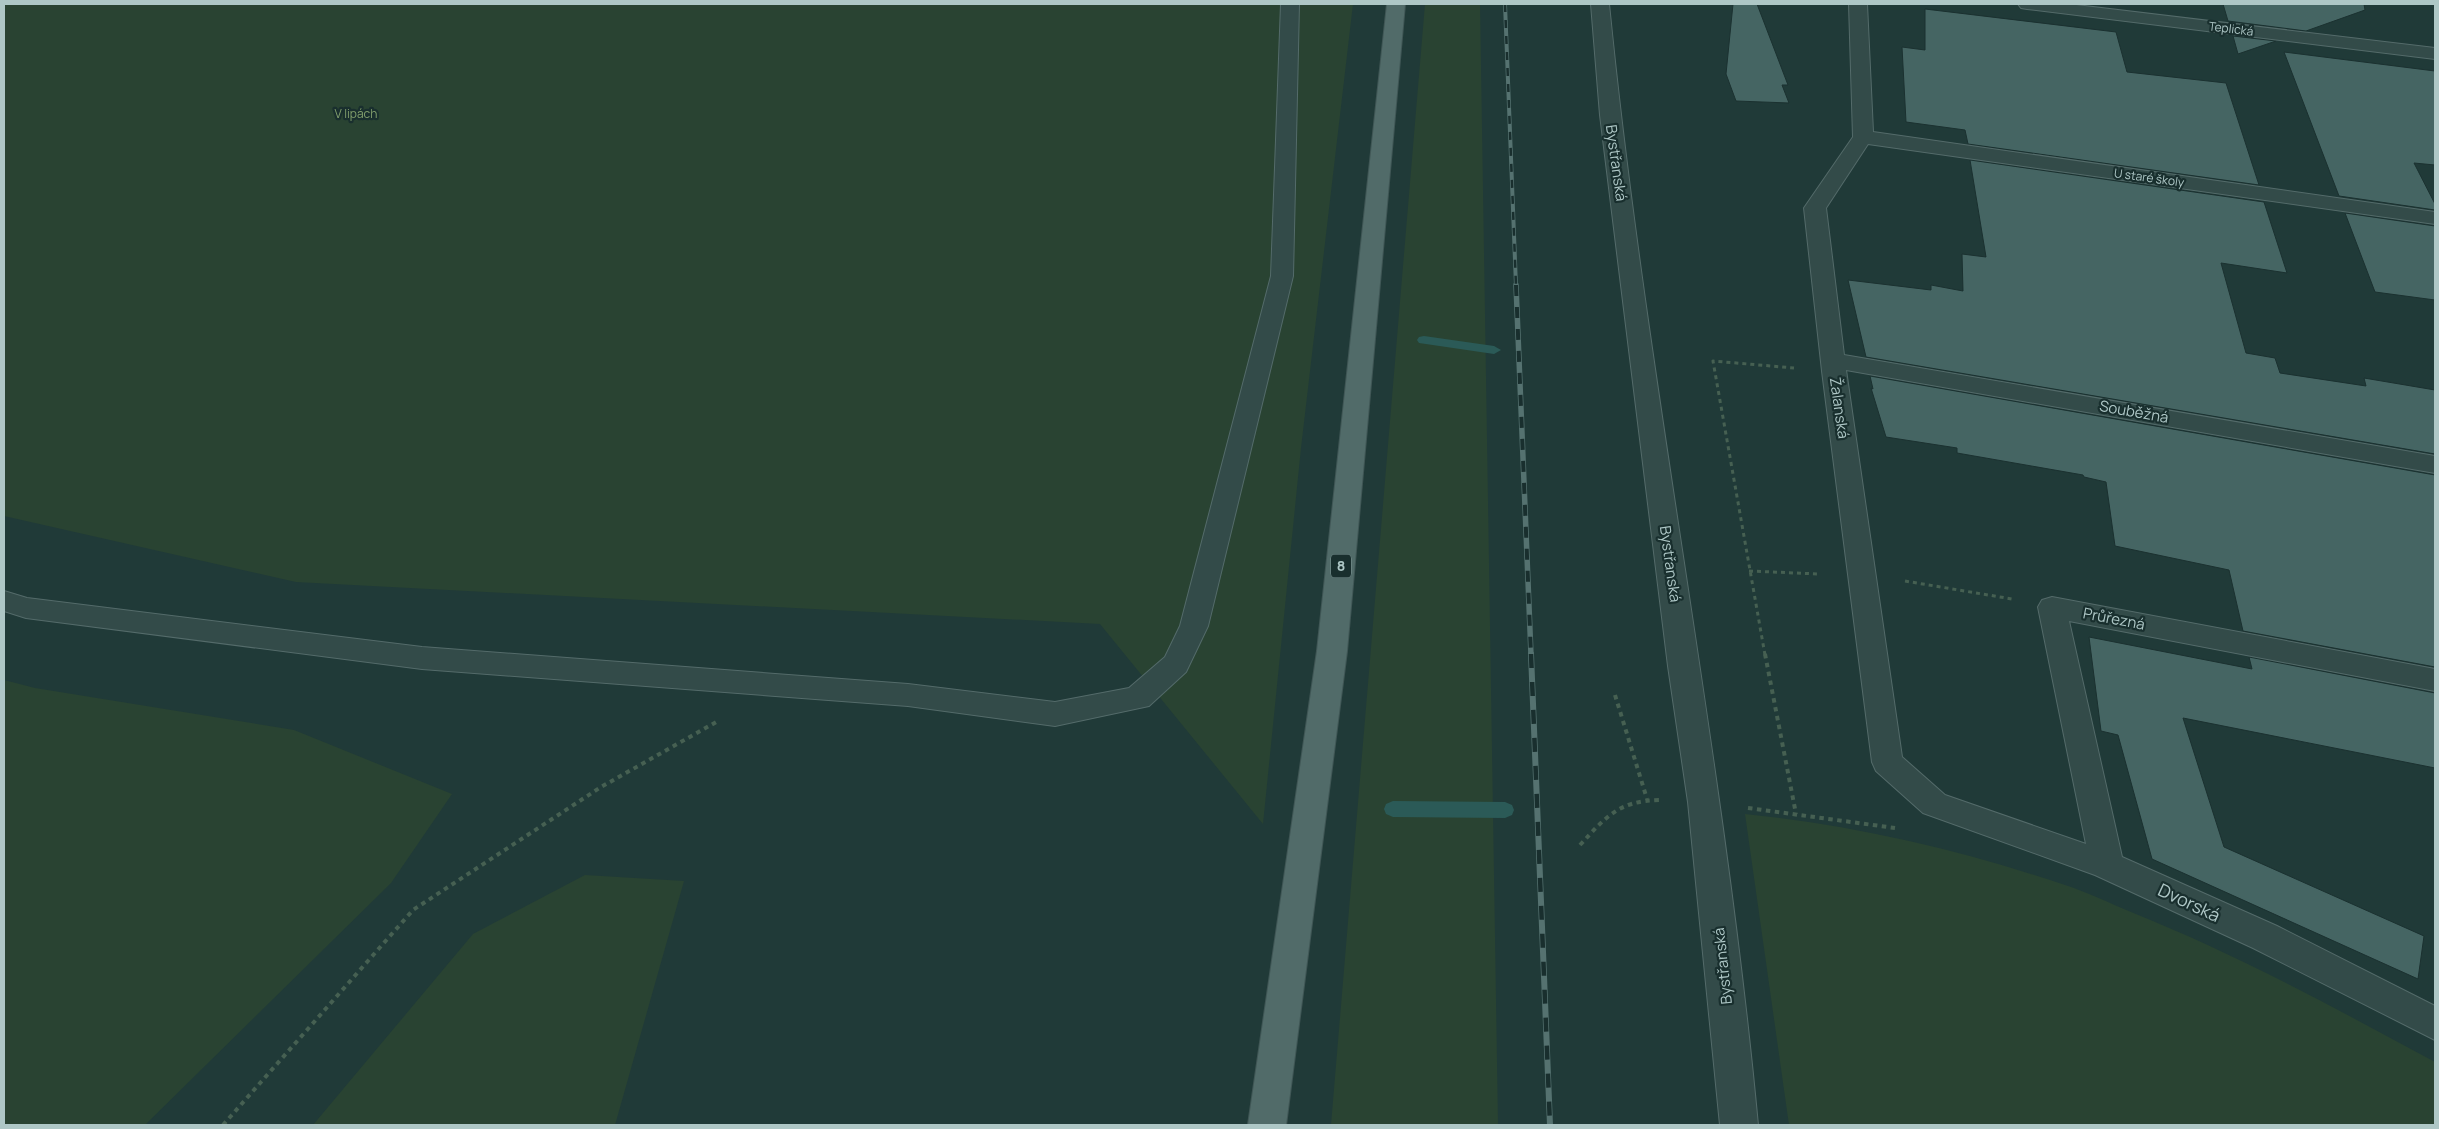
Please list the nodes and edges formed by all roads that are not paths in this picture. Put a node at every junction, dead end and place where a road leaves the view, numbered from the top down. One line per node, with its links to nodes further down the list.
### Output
1 (1290, 4): 11 (street)
2 (1396, 4): 16 (main road, 8)
3 (1600, 4): 17 (street, Bystřanská)
4 (1858, 4): 7 (street)
5 (2027, 4): 6 (street, Teplická)
6 (2435, 54)
7 (1863, 137): 8 (street, U staré školy); 9 (street, Žalanská)
8 (2435, 218)
9 (1834, 366): 10 (street, Souběžná); 13 (street, Žalanská)
10 (2435, 464)
11 (4, 601)
12 (2435, 680): 14 (street, Průřezná)
13 (1934, 804): 14 (street, Dvorská)
14 (2107, 865): 15 (street, Dvorská)
15 (2435, 1024)
16 (1267, 1125)
17 (1739, 1125)

